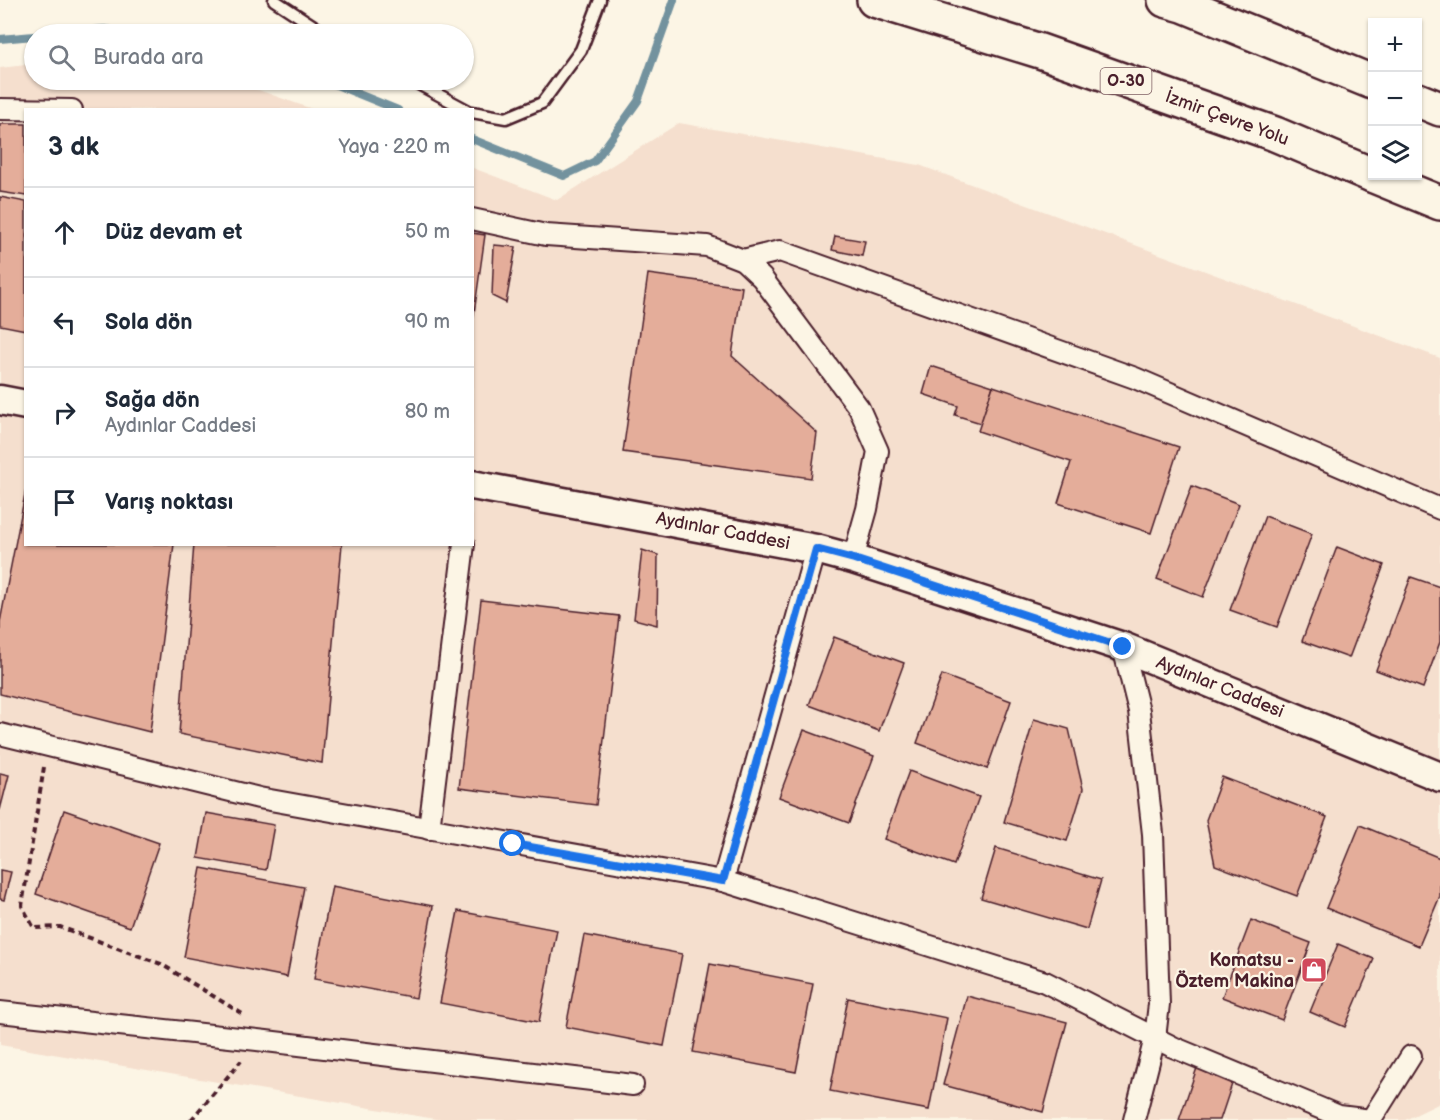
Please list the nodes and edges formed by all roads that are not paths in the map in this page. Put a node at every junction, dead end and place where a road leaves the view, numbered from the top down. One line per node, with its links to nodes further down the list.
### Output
1 (274, 0): 5 (lane)
2 (600, 0): 13 (lane)
3 (874, 0): 14 (highway, İzmir Çevre Yolu / O-30)
4 (1165, 0): 6 (highway)
5 (311, 24)
6 (1368, 80)
7 (430, 90): 9 (lane)
8 (1422, 102): 10 (highway)
9 (463, 108)
10 (1440, 109)
11 (0, 110): 12 (street)
12 (24, 110)
13 (474, 112)
14 (1368, 173)
15 (1385, 180): 16 (highway, İzmir Çevre Yolu / O-30)
16 (1440, 203)
17 (474, 219): 18 (street)
18 (743, 260): 22 (street); 25 (street)
19 (0, 400): 20 (street)
20 (24, 405)
21 (474, 484): 24 (street, Aydınlar Caddesi)
22 (1440, 509)
23 (464, 546): 29 (street)
24 (816, 549): 25 (street, Aydınlar Caddesi); 30 (street)
25 (854, 559): 26 (street, Aydınlar Caddesi)
26 (1123, 647): 28 (street, Aydınlar Caddesi); 32 (street)
27 (0, 734): 29 (street)
28 (1440, 777)
29 (429, 829): 30 (street)
30 (723, 881): 32 (street)
31 (0, 1012): 34 (street)
32 (1155, 1038): 33 (street); 35 (street)
33 (1411, 1056)
34 (633, 1085)
35 (1134, 1120)

